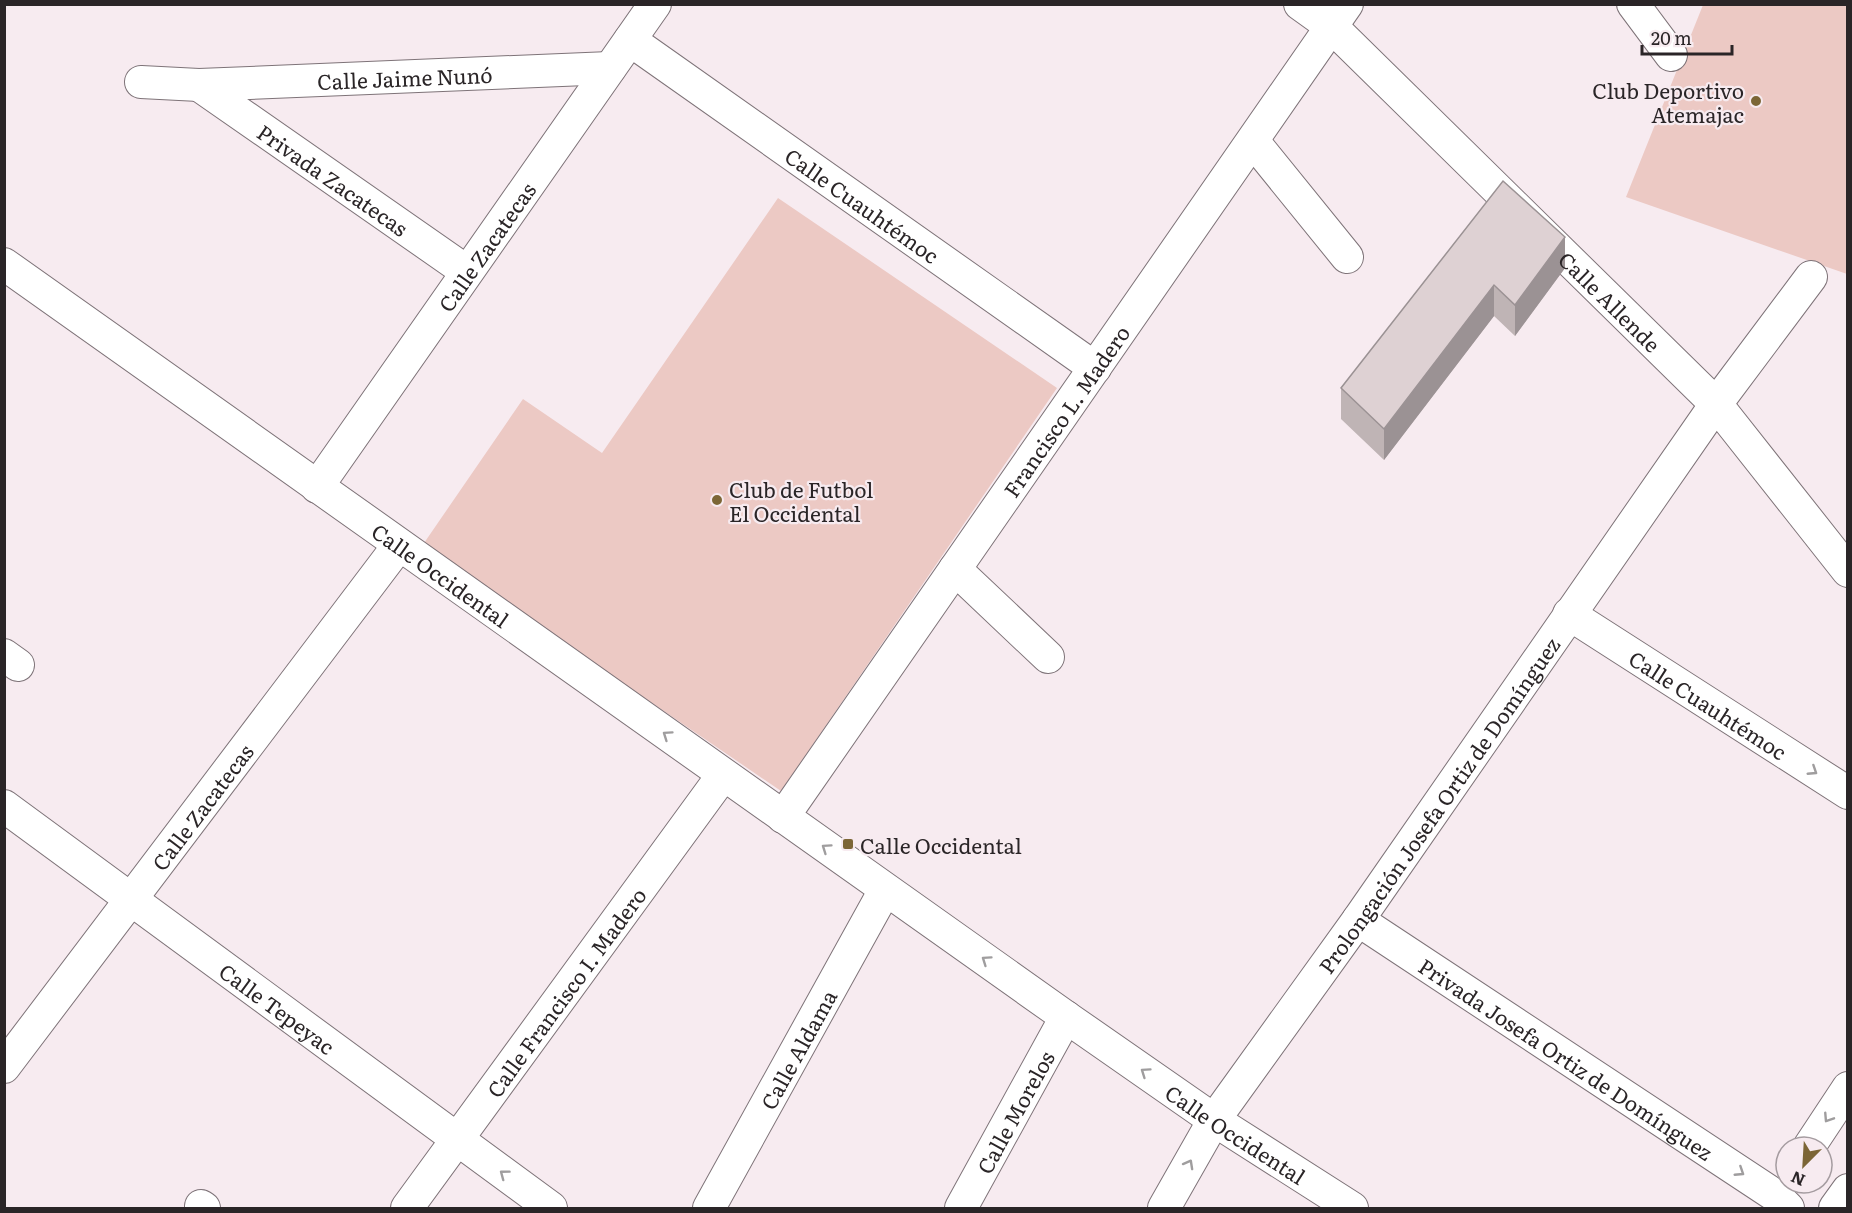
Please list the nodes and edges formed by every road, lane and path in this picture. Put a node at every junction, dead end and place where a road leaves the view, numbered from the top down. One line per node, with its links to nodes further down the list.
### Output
1 (655, 4): 5 (street, Calle Zacatecas)
2 (1300, 4): 4 (street, Calle Allende)
3 (1633, 4): 6 (street)
4 (1339, 16): 10 (street, Francisco L. Madero); 16 (street, Calle Allende)
5 (630, 40): 7 (street, Calle Zacatecas); 15 (street, Calle Cuauhtémoc)
6 (1671, 55)
7 (610, 68): 9 (street, Calle Jaime Nunó); 13 (street, Calle Zacatecas)
8 (141, 82): 9 (street, Calle Jaime Nunó)
9 (200, 85): 13 (street, Privada Zacatecas)
10 (1253, 141): 11 (street); 15 (street, Francisco L. Madero)
11 (1347, 257)
12 (6, 270): 17 (street, Calle Occidental)
13 (466, 271): 17 (street, Calle Zacatecas)
14 (1811, 277): 16 (street)
15 (1095, 368): 19 (street, Francisco L. Madero)
16 (1716, 404): 20 (street, Calle Allende); 21 (street, Prolongación Josefa Ortiz de Domínguez)
17 (317, 487): 18 (street, Calle Occidental)
18 (399, 545): 23 (street, Calle Occidental, one-way to 18); 28 (street, Calle Zacatecas)
19 (955, 569): 22 (street); 26 (street, Francisco L. Madero)
20 (1848, 571)
21 (1569, 614): 24 (street, Calle Cuauhtémoc, one-way to 24); 29 (street, Prolongación Josefa Ortiz de Domínguez)
22 (1048, 657)
23 (723, 775): 26 (street, Calle Occidental); 35 (street, Calle Francisco I. Madero)
24 (1848, 793)
25 (4, 806): 28 (street, Calle Tepeyac)
26 (783, 817): 27 (street, Calle Occidental, one-way to 26)
27 (885, 890): 30 (street, Calle Occidental, one-way to 27); 40 (street, Calle Aldama)
28 (132, 898): 31 (street, Calle Zacatecas); 35 (street, Calle Tepeyac)
29 (1358, 920): 33 (street, Prolongación Josefa Ortiz de Domínguez); 37 (street, Privada Josefa Ortiz de Domínguez, one-way to 37)
30 (1066, 1017): 33 (street, Calle Occidental, one-way to 30); 41 (street, Calle Morelos)
31 (4, 1067)
32 (1848, 1088): 34 (street, one-way to 34)
33 (1214, 1120): 42 (street, Prolongación Josefa Ortiz de Domínguez, one-way to 33); 43 (street, Calle Occidental)
34 (1817, 1135)
35 (457, 1139): 38 (street, Calle Francisco I. Madero); 39 (street, Calle Tepeyac, one-way to 35)
36 (1848, 1190): 44 (street)
37 (1783, 1196)
38 (407, 1209)
39 (551, 1209)
40 (709, 1209)
41 (962, 1209)
42 (1164, 1209)
43 (1352, 1209)
44 (1835, 1209)

